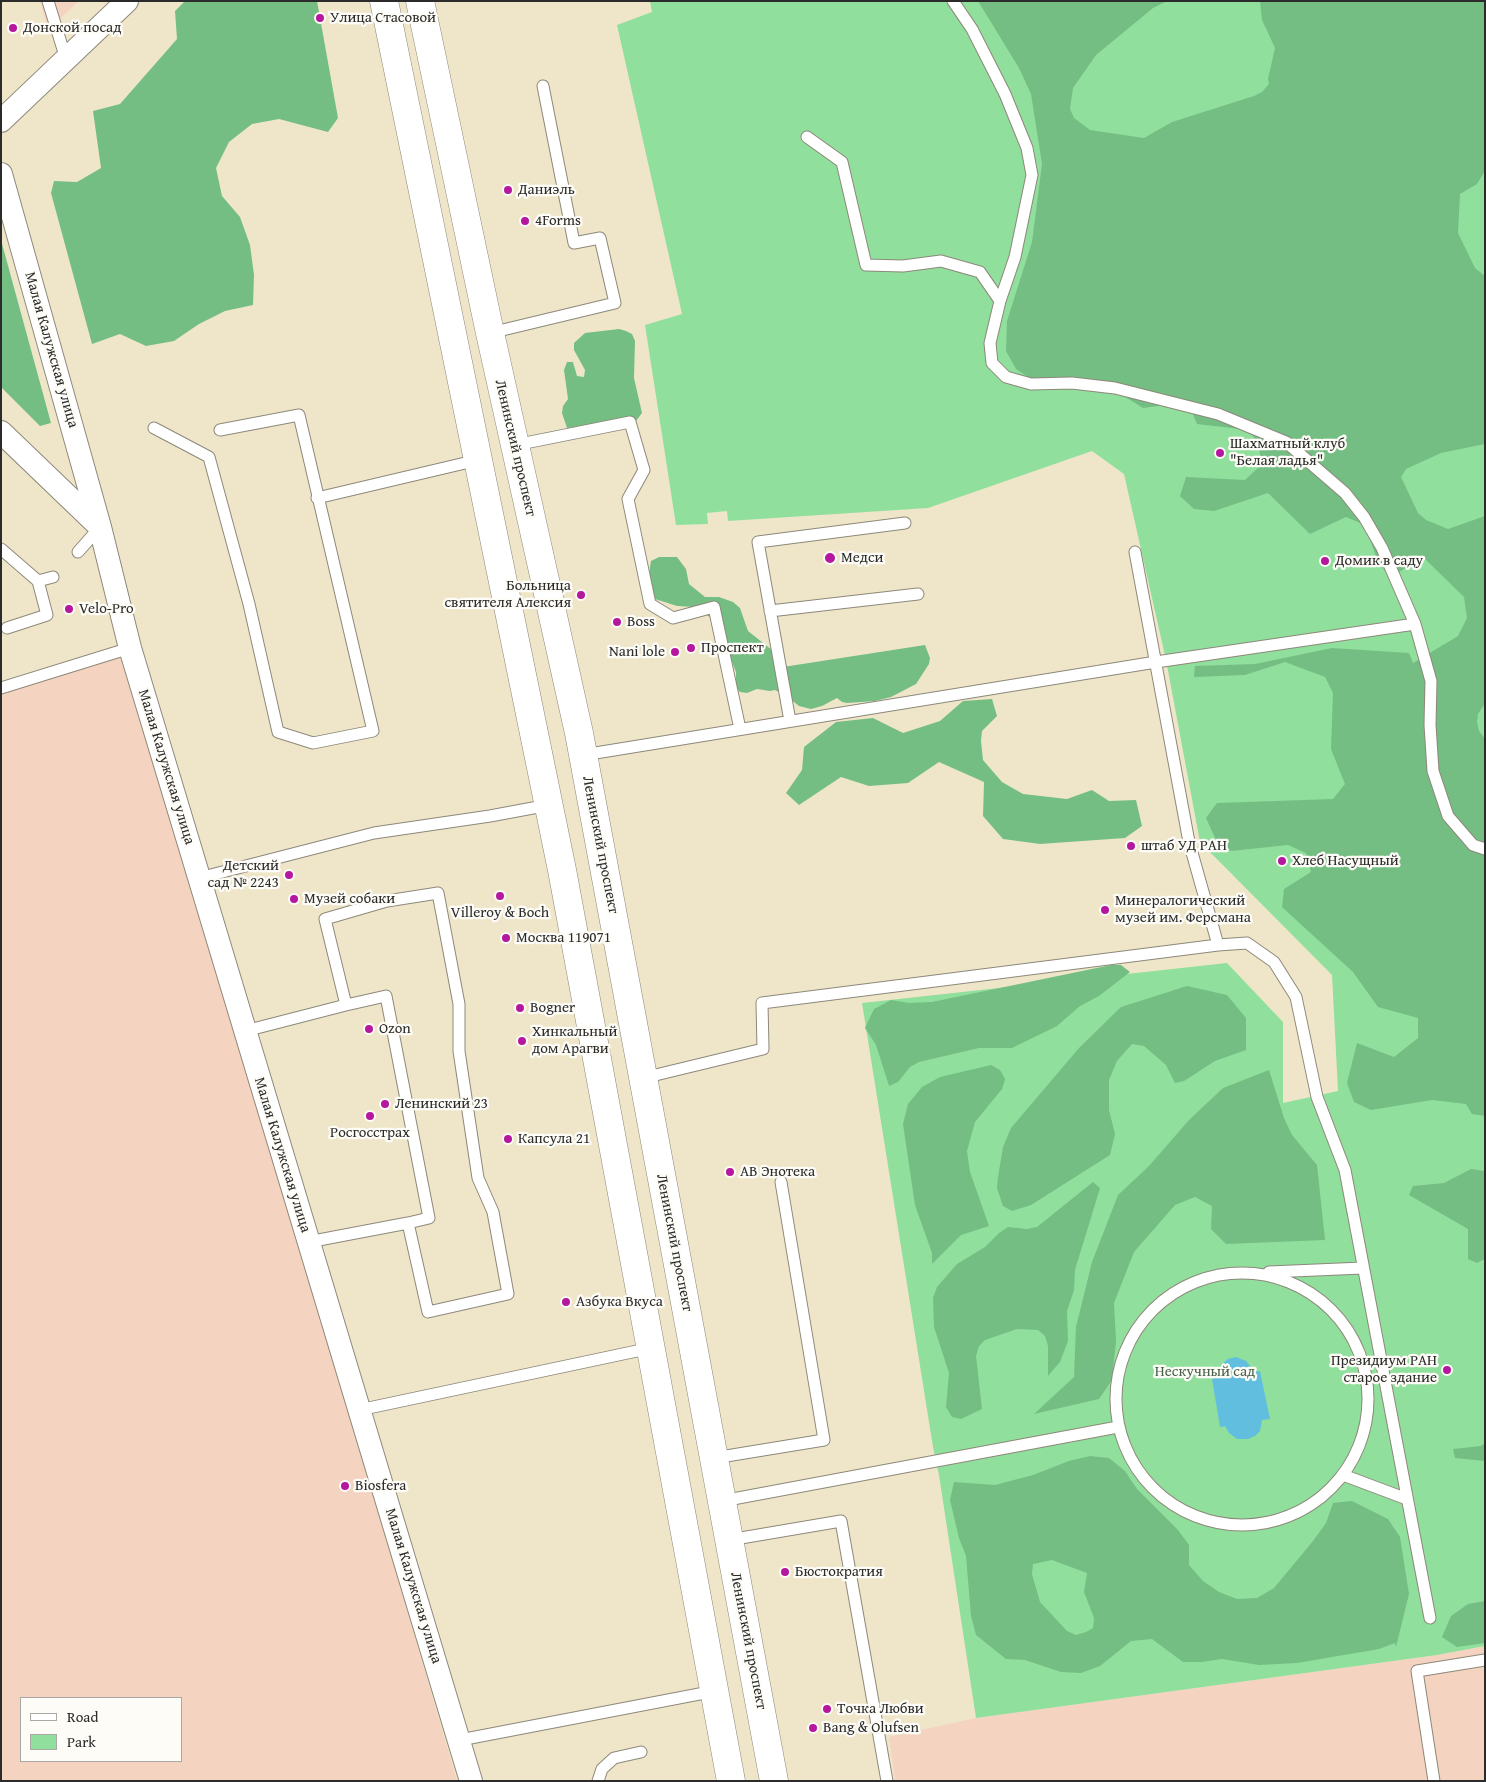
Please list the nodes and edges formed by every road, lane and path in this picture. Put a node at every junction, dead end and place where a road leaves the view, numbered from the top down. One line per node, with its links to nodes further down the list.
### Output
1 (48, 1): 6 (lane)
2 (127, 1): 6 (street)
3 (384, 1): 17 (main road)
4 (420, 1): 12 (main road, Ленинский проспект)
5 (953, 1): 11 (lane)
6 (66, 59): 8 (street)
7 (543, 86): 12 (lane)
8 (1, 121)
9 (807, 137): 11 (lane)
10 (1, 174): 20 (street, Малая Калужская улица)
11 (1000, 301): 28 (lane)
12 (490, 333): 16 (main road, Ленинский проспект)
13 (154, 428): 18 (lane)
14 (220, 430): 18 (lane)
15 (1, 432): 20 (street)
16 (514, 445): 34 (lane); 35 (main road, Ленинский проспект)
17 (478, 460): 18 (lane); 36 (main road)
18 (317, 498)
19 (905, 523): 27 (lane)
20 (100, 527): 22 (lane); 30 (street, Малая Калужская улица)
21 (1, 549): 25 (lane)
22 (78, 552)
23 (1135, 552): 31 (lane)
24 (53, 577): 25 (lane)
25 (38, 581): 29 (lane)
26 (918, 594): 27 (lane)
27 (770, 611): 33 (lane)
28 (1415, 624): 31 (lane); 37 (lane)
29 (7, 628)
30 (130, 648): 32 (lane); 38 (street, Малая Калужская улица)
31 (1156, 662): 33 (lane); 39 (lane)
32 (1, 688)
33 (790, 721): 34 (lane)
34 (740, 729): 35 (lane)
35 (583, 755): 42 (main road, Ленинский проспект)
36 (548, 804): 38 (lane); 48 (main road)
37 (1485, 849)
38 (199, 878): 41 (street, Малая Калужская улица)
39 (1218, 945): 42 (lane); 46 (lane)
40 (346, 1005): 41 (lane); 44 (lane); 44 (lane)
41 (245, 1031): 45 (street, Малая Калужская улица)
42 (643, 1078): 51 (main road, Ленинский проспект)
43 (781, 1182): 51 (lane)
44 (408, 1223): 45 (lane)
45 (308, 1242): 49 (street, Малая Калужская улица)
46 (1363, 1268): 47 (lane); 53 (lane)
47 (1250, 1273): 50 (lane); 52 (lane)
48 (651, 1348): 49 (lane); 58 (main road)
49 (360, 1410): 59 (street, Малая Калужская улица)
50 (1118, 1427): 52 (lane); 54 (lane)
51 (714, 1458): 54 (main road, Ленинский проспект)
52 (1343, 1475): 53 (lane)
53 (1407, 1499): 56 (lane)
54 (722, 1501): 55 (main road, Ленинский проспект)
55 (729, 1540): 64 (main road, Ленинский проспект); 65 (lane)
56 (1430, 1618)
57 (1485, 1660): 66 (lane)
58 (715, 1691): 59 (lane); 63 (main road)
59 (460, 1740): 61 (street, Малая Калужская улица)
60 (641, 1752): 62 (lane)
61 (471, 1781)
62 (598, 1781)
63 (731, 1781)
64 (774, 1781)
65 (886, 1781)
66 (1434, 1781)

